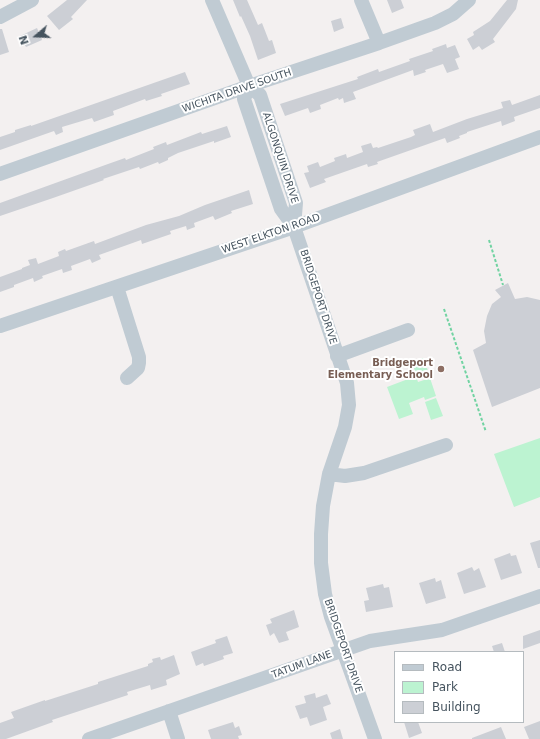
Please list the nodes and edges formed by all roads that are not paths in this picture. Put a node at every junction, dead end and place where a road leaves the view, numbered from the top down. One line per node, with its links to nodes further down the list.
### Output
1 (32, 0): 5 (street)
2 (212, 0): 7 (street)
3 (361, 0): 6 (street)
4 (469, 0): 6 (street, WICHITA DRIVE SOUTH)
5 (0, 17)
6 (379, 43): 7 (street, WICHITA DRIVE SOUTH)
7 (249, 86): 9 (street, WICHITA DRIVE SOUTH); 10 (street, ALGONQUIN DRIVE)
8 (540, 137): 10 (street, WEST ELKTON ROAD)
9 (0, 174)
10 (294, 227): 11 (street, WEST ELKTON ROAD); 14 (street, BRIDGEPORT DRIVE)
11 (117, 287): 12 (street, WEST ELKTON ROAD); 15 (street)
12 (0, 326)
13 (408, 330): 14 (street)
14 (337, 356): 17 (street, BRIDGEPORT DRIVE)
15 (126, 378)
16 (446, 445): 17 (street)
17 (329, 474): 19 (street, BRIDGEPORT DRIVE)
18 (540, 596): 19 (street, TATUM LANE)
19 (343, 650): 20 (street, TATUM LANE); 23 (street, BRIDGEPORT DRIVE)
20 (169, 711): 21 (street, TATUM LANE); 22 (street)
21 (89, 739)
22 (178, 739)
23 (375, 739)

